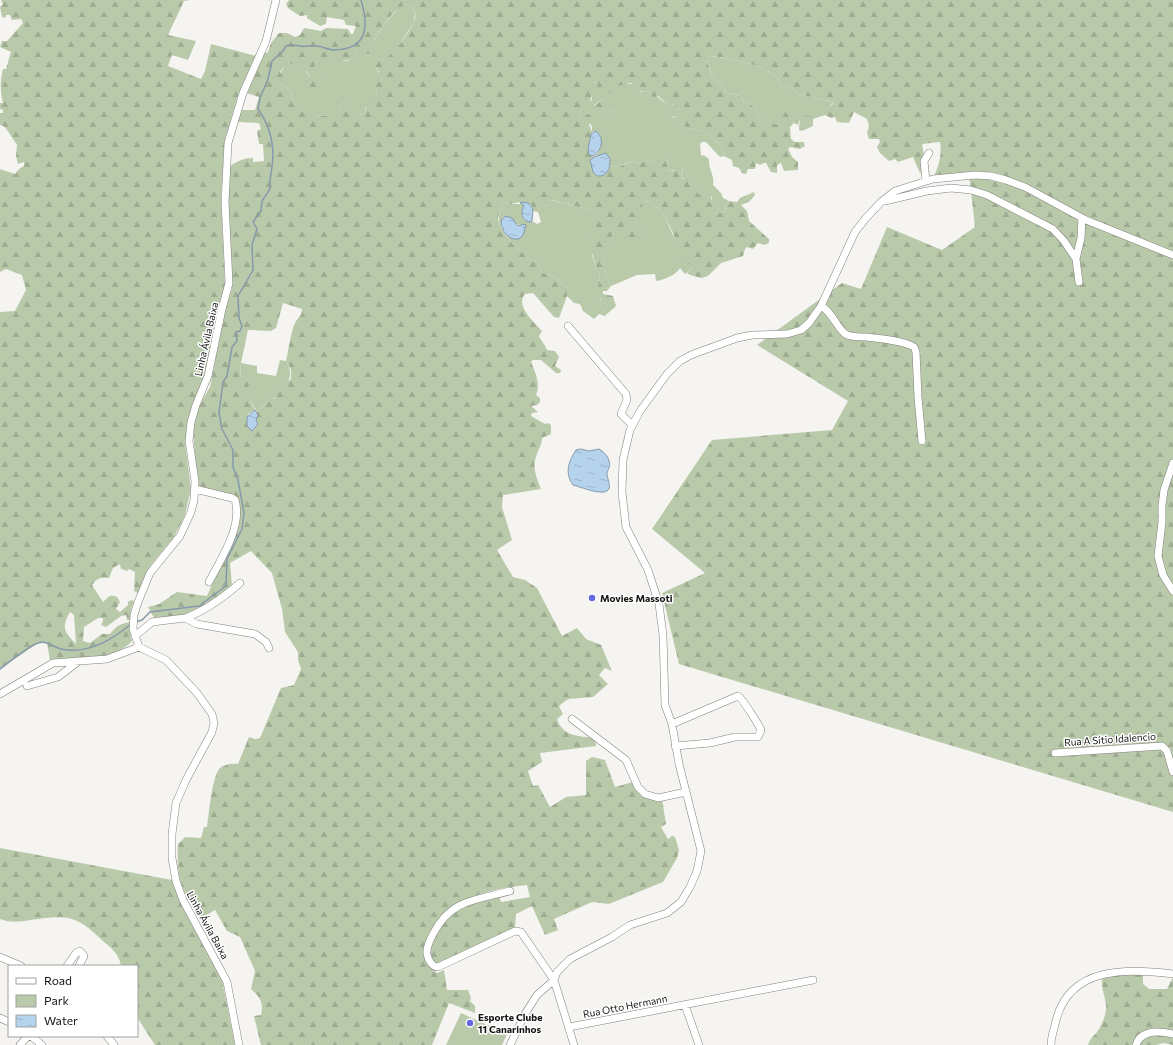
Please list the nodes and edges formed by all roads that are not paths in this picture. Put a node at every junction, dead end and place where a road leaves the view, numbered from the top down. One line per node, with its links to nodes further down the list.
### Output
1 (276, 0): 14 (street, Linha Ávila Baixa)
2 (929, 153): 3 (street)
3 (926, 181): 4 (street); 5 (street)
4 (881, 202): 7 (street); 9 (street)
5 (1082, 218): 6 (street); 7 (street)
6 (1173, 255)
7 (1076, 259): 8 (street)
8 (1079, 282)
9 (820, 306): 11 (street); 12 (street)
10 (568, 326): 11 (street)
11 (632, 426): 26 (street)
12 (922, 441)
13 (1173, 463): 17 (street)
14 (195, 489): 15 (street); 19 (street, Linha Ávila Baixa)
15 (210, 582)
16 (240, 583): 18 (street)
17 (1173, 591)
18 (185, 618): 19 (street); 21 (street)
19 (134, 633): 20 (street, Linha Ávila Baixa)
20 (139, 647): 22 (street); 48 (street, Linha Ávila Baixa)
21 (270, 648)
22 (78, 661): 23 (street); 24 (street)
23 (27, 686)
24 (0, 694)
25 (572, 719): 30 (street)
26 (672, 724): 27 (street); 27 (street)
27 (676, 746): 30 (street)
28 (1055, 752): 29 (street, Rua A Sítio Idalencio)
29 (1173, 772)
30 (686, 792): 37 (street)
31 (510, 891): 37 (street)
32 (0, 957): 33 (street)
33 (19, 965)
34 (68, 965): 35 (street)
35 (80, 965)
36 (1173, 974): 52 (street)
37 (554, 980): 40 (street); 49 (street)
38 (813, 980): 39 (street, Rua Otto Hermann)
39 (685, 1005): 40 (street, Rua Otto Hermann); 51 (street)
40 (569, 1027): 50 (street)
41 (1173, 1034): 53 (street)
42 (27, 1037): 45 (street)
43 (32, 1037): 46 (street)
44 (108, 1037): 47 (street)
45 (20, 1045)
46 (42, 1045)
47 (114, 1045)
48 (239, 1045)
49 (510, 1045)
50 (574, 1045)
51 (699, 1045)
52 (1051, 1045)
53 (1136, 1045)

